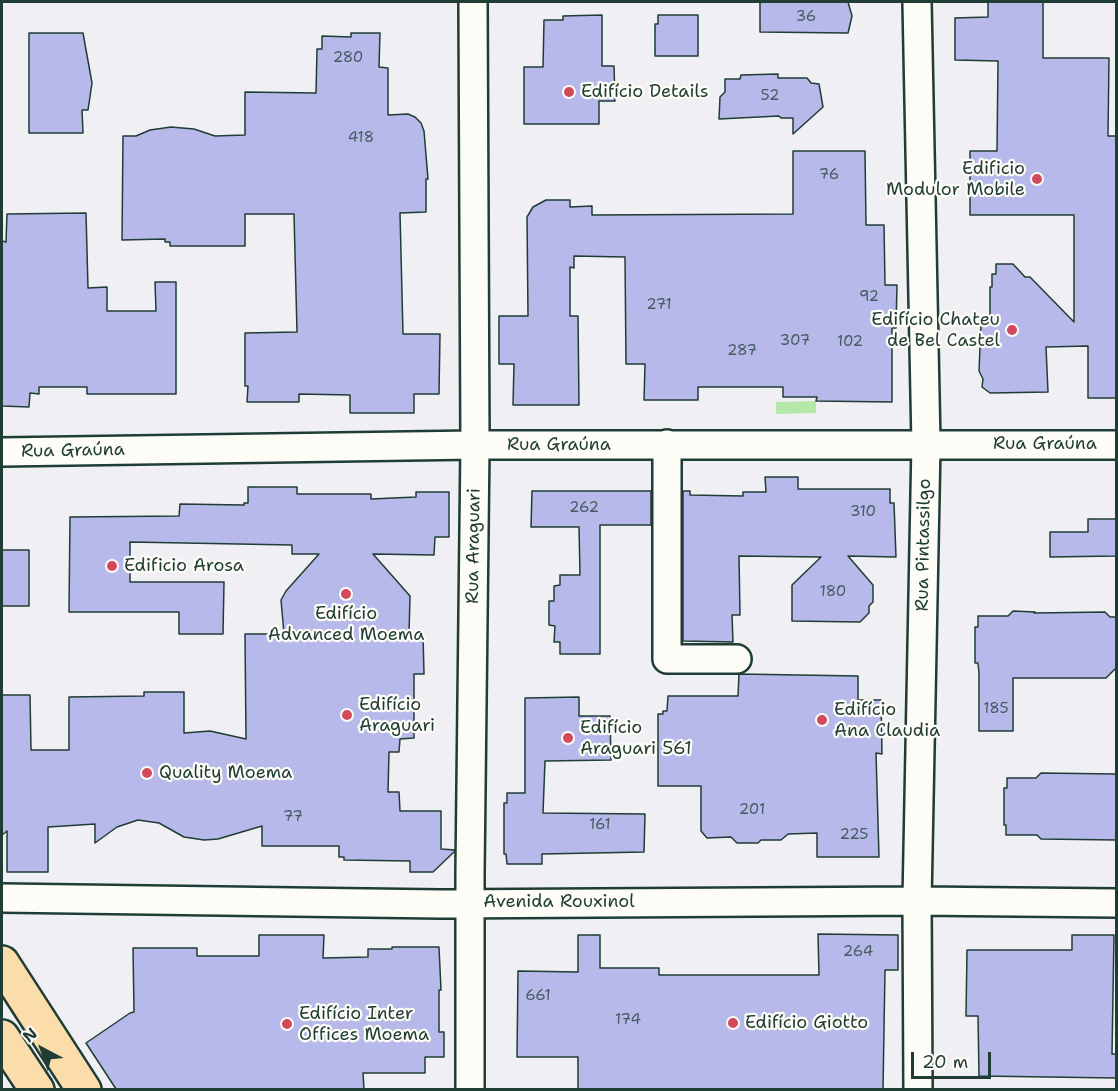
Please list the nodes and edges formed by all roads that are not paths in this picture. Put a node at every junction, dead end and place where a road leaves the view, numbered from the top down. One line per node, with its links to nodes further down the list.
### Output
1 (473, 2): 5 (street, Rua Araguari)
2 (917, 2): 4 (street, Rua Pintassilgo)
3 (667, 444): 4 (street, Rua Graúna); 5 (street, Rua Graúna); 8 (street)
4 (926, 444): 6 (street, Rua Graúna); 10 (street, Rua Pintassilgo)
5 (475, 445): 7 (street, Rua Graúna); 11 (street, Rua Araguari)
6 (1116, 445)
7 (2, 452)
8 (737, 659)
9 (2, 898): 11 (street, Avenida Rouxinol)
10 (917, 901): 11 (street, Avenida Rouxinol); 12 (street, Avenida Rouxinol); 18 (street, Rua Pintassilgo)
11 (471, 903): 17 (street, Rua Araguari)
12 (1116, 903)
13 (2, 963): 16 (main road)
14 (2, 1037): 15 (main road)
15 (37, 1089)
16 (84, 1089)
17 (470, 1089)
18 (918, 1089)

